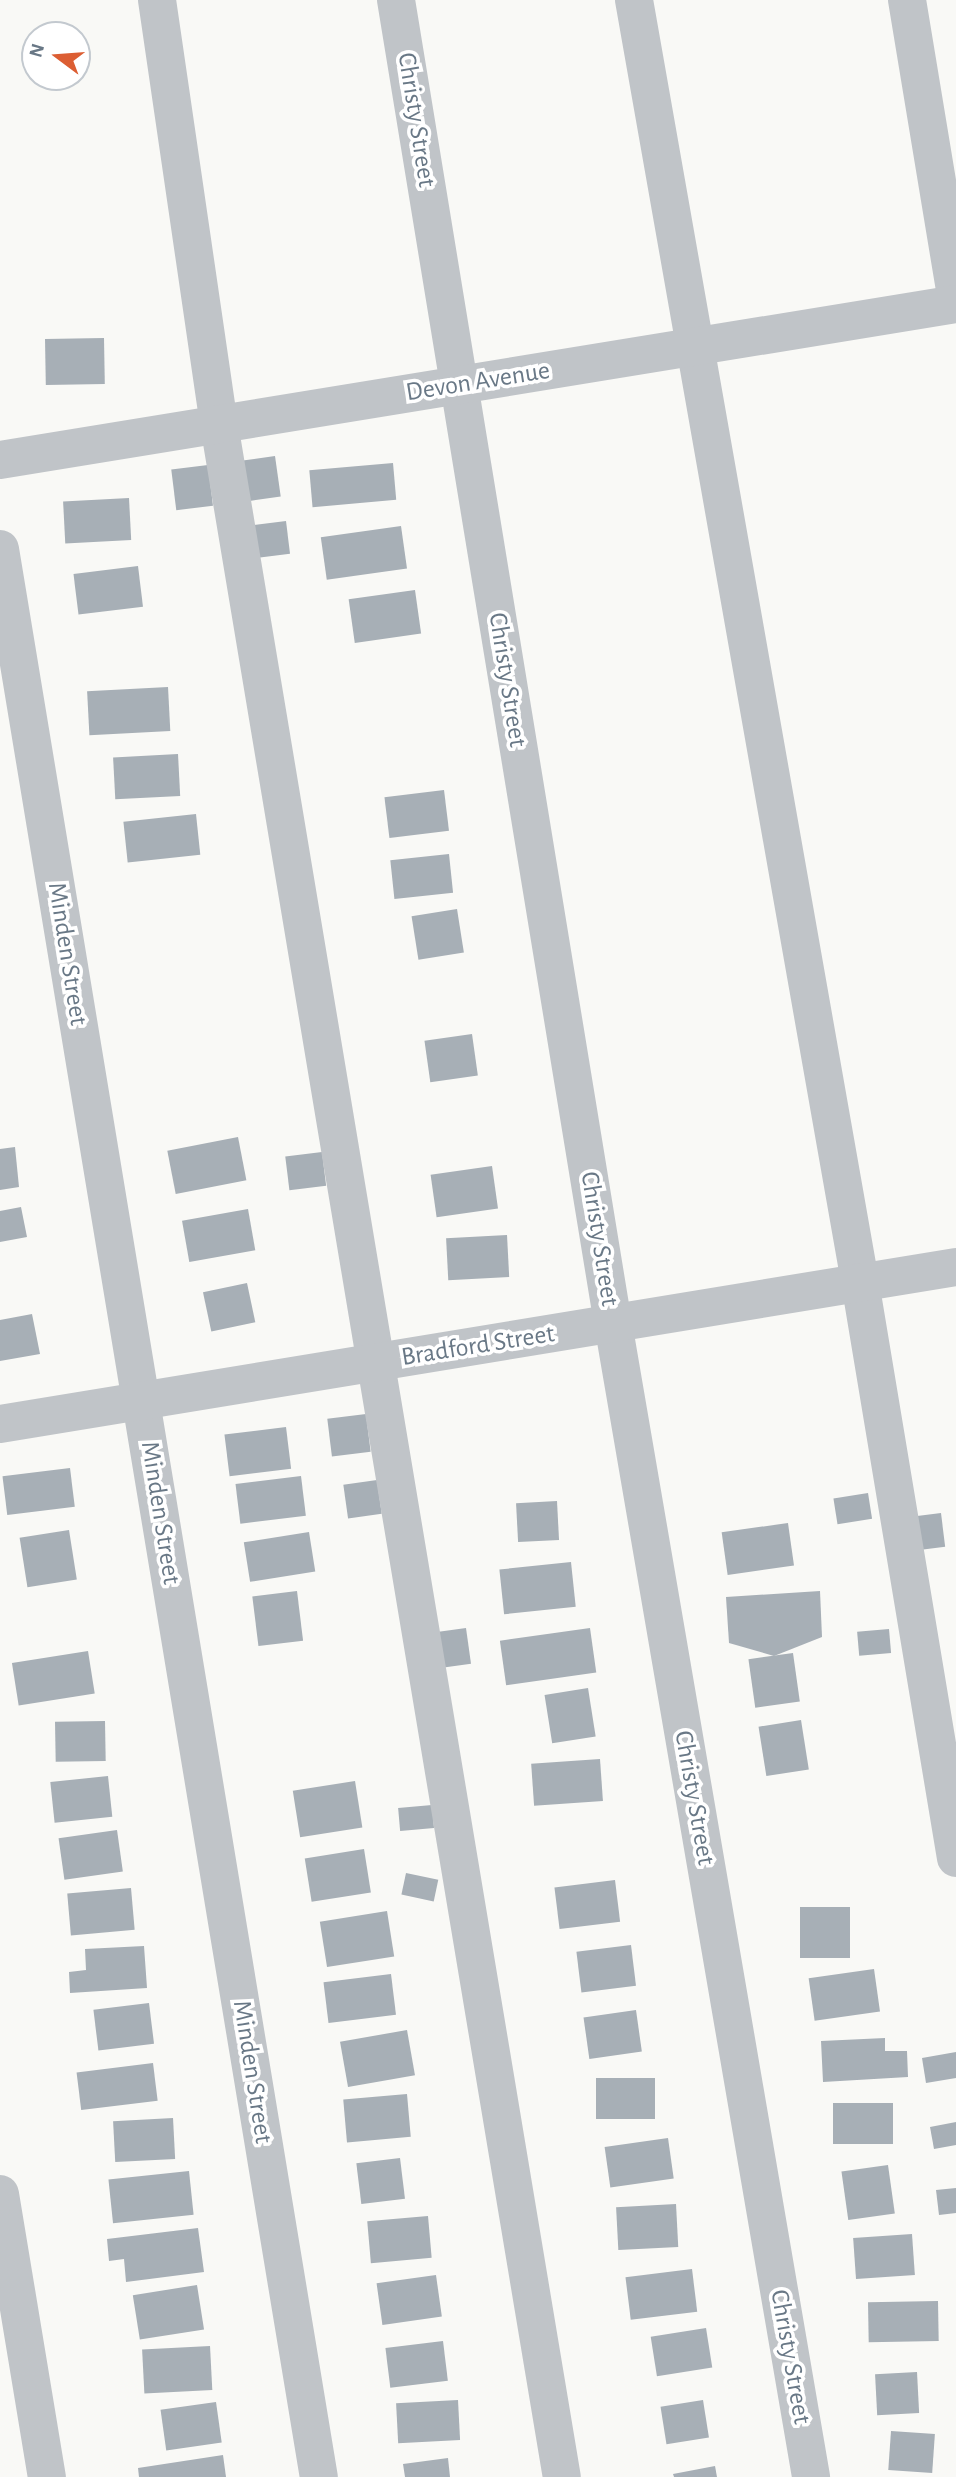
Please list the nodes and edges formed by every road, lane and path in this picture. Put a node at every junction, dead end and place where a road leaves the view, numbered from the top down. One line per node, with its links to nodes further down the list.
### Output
1 (157, 0): 9 (street)
2 (396, 0): 8 (street, Christy Street)
3 (634, 0): 7 (street)
4 (907, 0): 5 (street)
5 (956, 295)
6 (956, 304): 7 (street, Devon Avenue)
7 (694, 347): 8 (street, Devon Avenue); 13 (street)
8 (458, 385): 9 (street, Devon Avenue); 14 (street, Christy Street)
9 (219, 424): 10 (street, Devon Avenue); 15 (street)
10 (0, 460)
11 (0, 549): 16 (street, Minden Street)
12 (956, 1267): 13 (street, Bradford Street)
13 (860, 1282): 14 (street, Bradford Street); 18 (street)
14 (613, 1323): 15 (street, Bradford Street); 23 (street, Christy Street)
15 (378, 1362): 16 (street, Bradford Street); 22 (street)
16 (141, 1401): 17 (street, Bradford Street); 21 (street, Minden Street)
17 (0, 1424)
18 (956, 1858)
19 (0, 2194): 20 (street)
20 (47, 2477)
21 (319, 2477)
22 (562, 2477)
23 (811, 2477)

